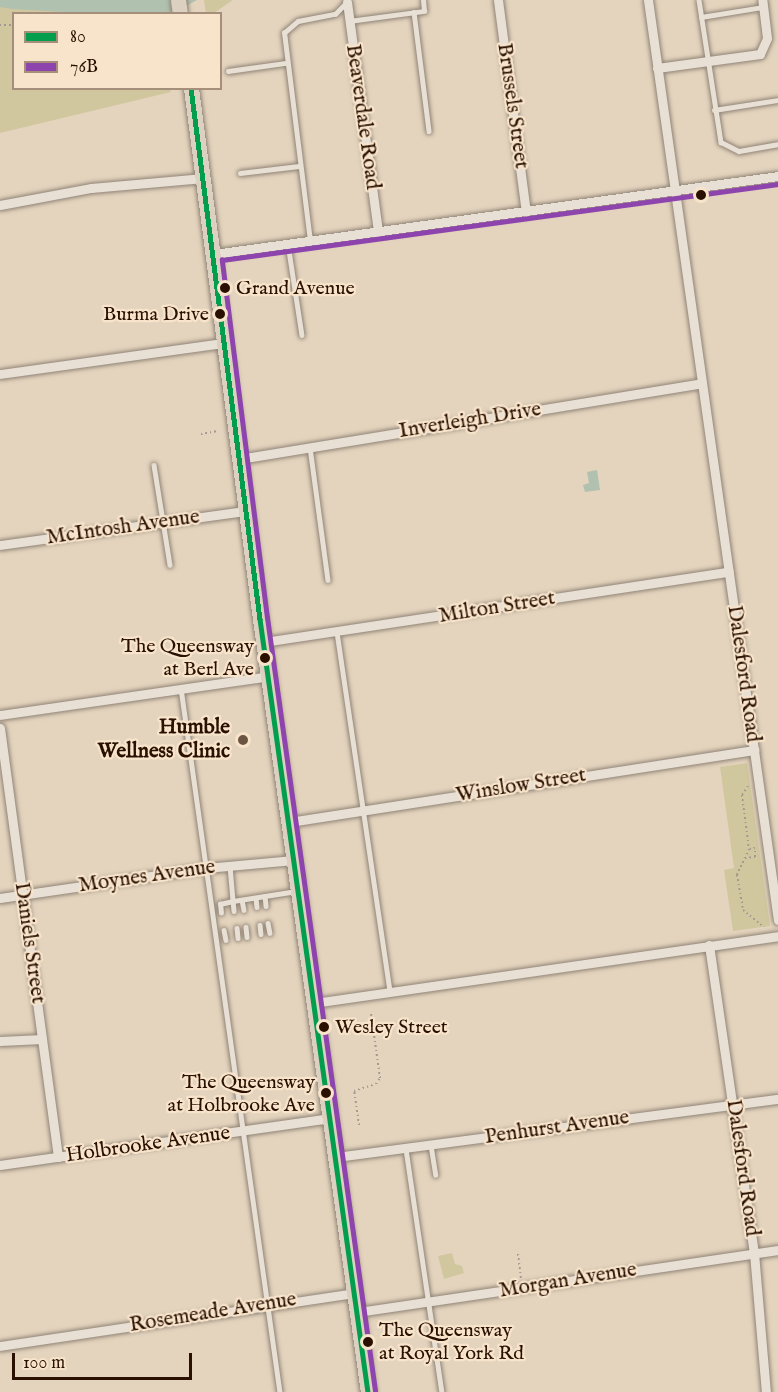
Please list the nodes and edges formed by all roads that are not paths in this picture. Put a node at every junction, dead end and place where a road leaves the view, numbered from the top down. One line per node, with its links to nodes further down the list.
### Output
1 (423, 0): 7 (lane)
2 (498, 0): 25 (street, Brussels Street)
3 (648, 0): 12 (street, Dalesford Road)
4 (699, 0): 8 (lane)
5 (347, 1): 9 (street, Beaverdale Road); 10 (lane)
6 (763, 3): 8 (lane); 11 (street)
7 (414, 12): 9 (lane); 17 (lane)
8 (701, 17): 11 (lane)
9 (349, 21): 26 (street, Beaverdale Road)
10 (285, 63): 13 (lane); 19 (lane)
11 (707, 63): 12 (street); 16 (lane)
12 (657, 68): 23 (street, Dalesford Road)
13 (228, 71)
14 (191, 90): 22 (main road)
15 (778, 100): 16 (lane)
16 (714, 111): 18 (lane)
17 (429, 131)
18 (778, 144)
19 (299, 166): 20 (lane); 27 (lane)
20 (240, 173)
21 (778, 176): 23 (street)
22 (204, 178): 24 (street); 29 (main road)
23 (675, 191): 25 (street); 33 (street, Dalesford Road)
24 (0, 205)
25 (526, 212): 26 (street)
26 (378, 232): 27 (street)
27 (310, 241): 28 (street)
28 (288, 243): 29 (street); 30 (lane)
29 (214, 254): 31 (main road)
30 (302, 334)
31 (224, 343): 32 (street); 35 (main road)
32 (0, 374)
33 (702, 383): 34 (street, Inverleigh Drive); 41 (street, Dalesford Road)
34 (310, 447): 35 (street, Inverleigh Drive); 42 (lane)
35 (239, 459): 37 (main road)
36 (154, 465): 38 (lane)
37 (246, 511): 38 (street, McIntosh Avenue); 44 (main road)
38 (165, 522): 39 (street, McIntosh Avenue); 40 (lane)
39 (0, 545)
40 (170, 565)
41 (729, 572): 43 (street, Milton Street); 49 (street, Dalesford Road)
42 (328, 580)
43 (338, 632): 44 (street, Milton Street); 50 (lane)
44 (264, 642): 45 (main road)
45 (269, 676): 46 (street); 51 (main road)
46 (181, 687): 47 (street); 54 (lane)
47 (0, 715)
48 (0, 728): 56 (street, Daniels Street)
49 (754, 750): 50 (street, Winslow Street); 67 (street, Dalesford Road)
50 (362, 810): 51 (street, Winslow Street); 80 (lane)
51 (289, 822): 52 (main road)
52 (294, 860): 53 (street, Moynes Avenue); 55 (main road)
53 (230, 866): 54 (street, Moynes Avenue); 61 (lane)
54 (206, 868): 56 (street, Moynes Avenue); 87 (lane)
55 (298, 891): 57 (lane); 81 (main road)
56 (22, 895): 58 (street, Moynes Avenue); 82 (street, Daniels Street)
57 (265, 896): 59 (lane); 62 (lane)
58 (0, 898)
59 (256, 898): 60 (lane); 63 (lane)
60 (242, 900): 61 (lane); 64 (lane)
61 (233, 901): 65 (lane); 66 (lane)
62 (266, 906)
63 (257, 908)
64 (243, 909)
65 (234, 911)
66 (221, 913)
67 (778, 920)
68 (268, 923): 73 (lane)
69 (260, 925): 74 (lane)
70 (246, 927): 76 (lane)
71 (237, 928): 77 (lane)
72 (224, 930): 78 (lane)
73 (270, 933)
74 (261, 934)
75 (777, 936): 79 (street)
76 (247, 937)
77 (238, 938)
78 (226, 940)
79 (709, 945): 80 (street); 85 (street, Dalesford Road)
80 (390, 993): 81 (street)
81 (314, 1003): 86 (main road)
82 (42, 1039): 83 (street); 90 (street, Daniels Street)
83 (0, 1041)
84 (778, 1099): 85 (street, Penhurst Avenue)
85 (734, 1104): 88 (street, Penhurst Avenue); 95 (street, Dalesford Road)
86 (331, 1118): 87 (street, Holbrooke Avenue); 91 (main road)
87 (246, 1131): 90 (street, Holbrooke Avenue); 98 (lane)
88 (431, 1145): 89 (street, Penhurst Avenue); 93 (lane)
89 (406, 1149): 91 (street, Penhurst Avenue); 97 (lane)
90 (58, 1157): 92 (street, Holbrooke Avenue)
91 (336, 1157): 96 (main road)
92 (0, 1165)
93 (436, 1175)
94 (778, 1250): 95 (street, Morgan Avenue)
95 (754, 1253): 97 (street, Morgan Avenue); 104 (street, Dalesford Road)
96 (356, 1293): 98 (street, Rosemeade Avenue); 99 (main road)
97 (430, 1301): 99 (street, Morgan Avenue); 103 (lane)
98 (270, 1304): 100 (street, Rosemeade Avenue); 101 (lane)
99 (358, 1312): 102 (main road)
100 (0, 1346)
101 (280, 1392)
102 (368, 1392)
103 (442, 1392)
104 (766, 1392)

